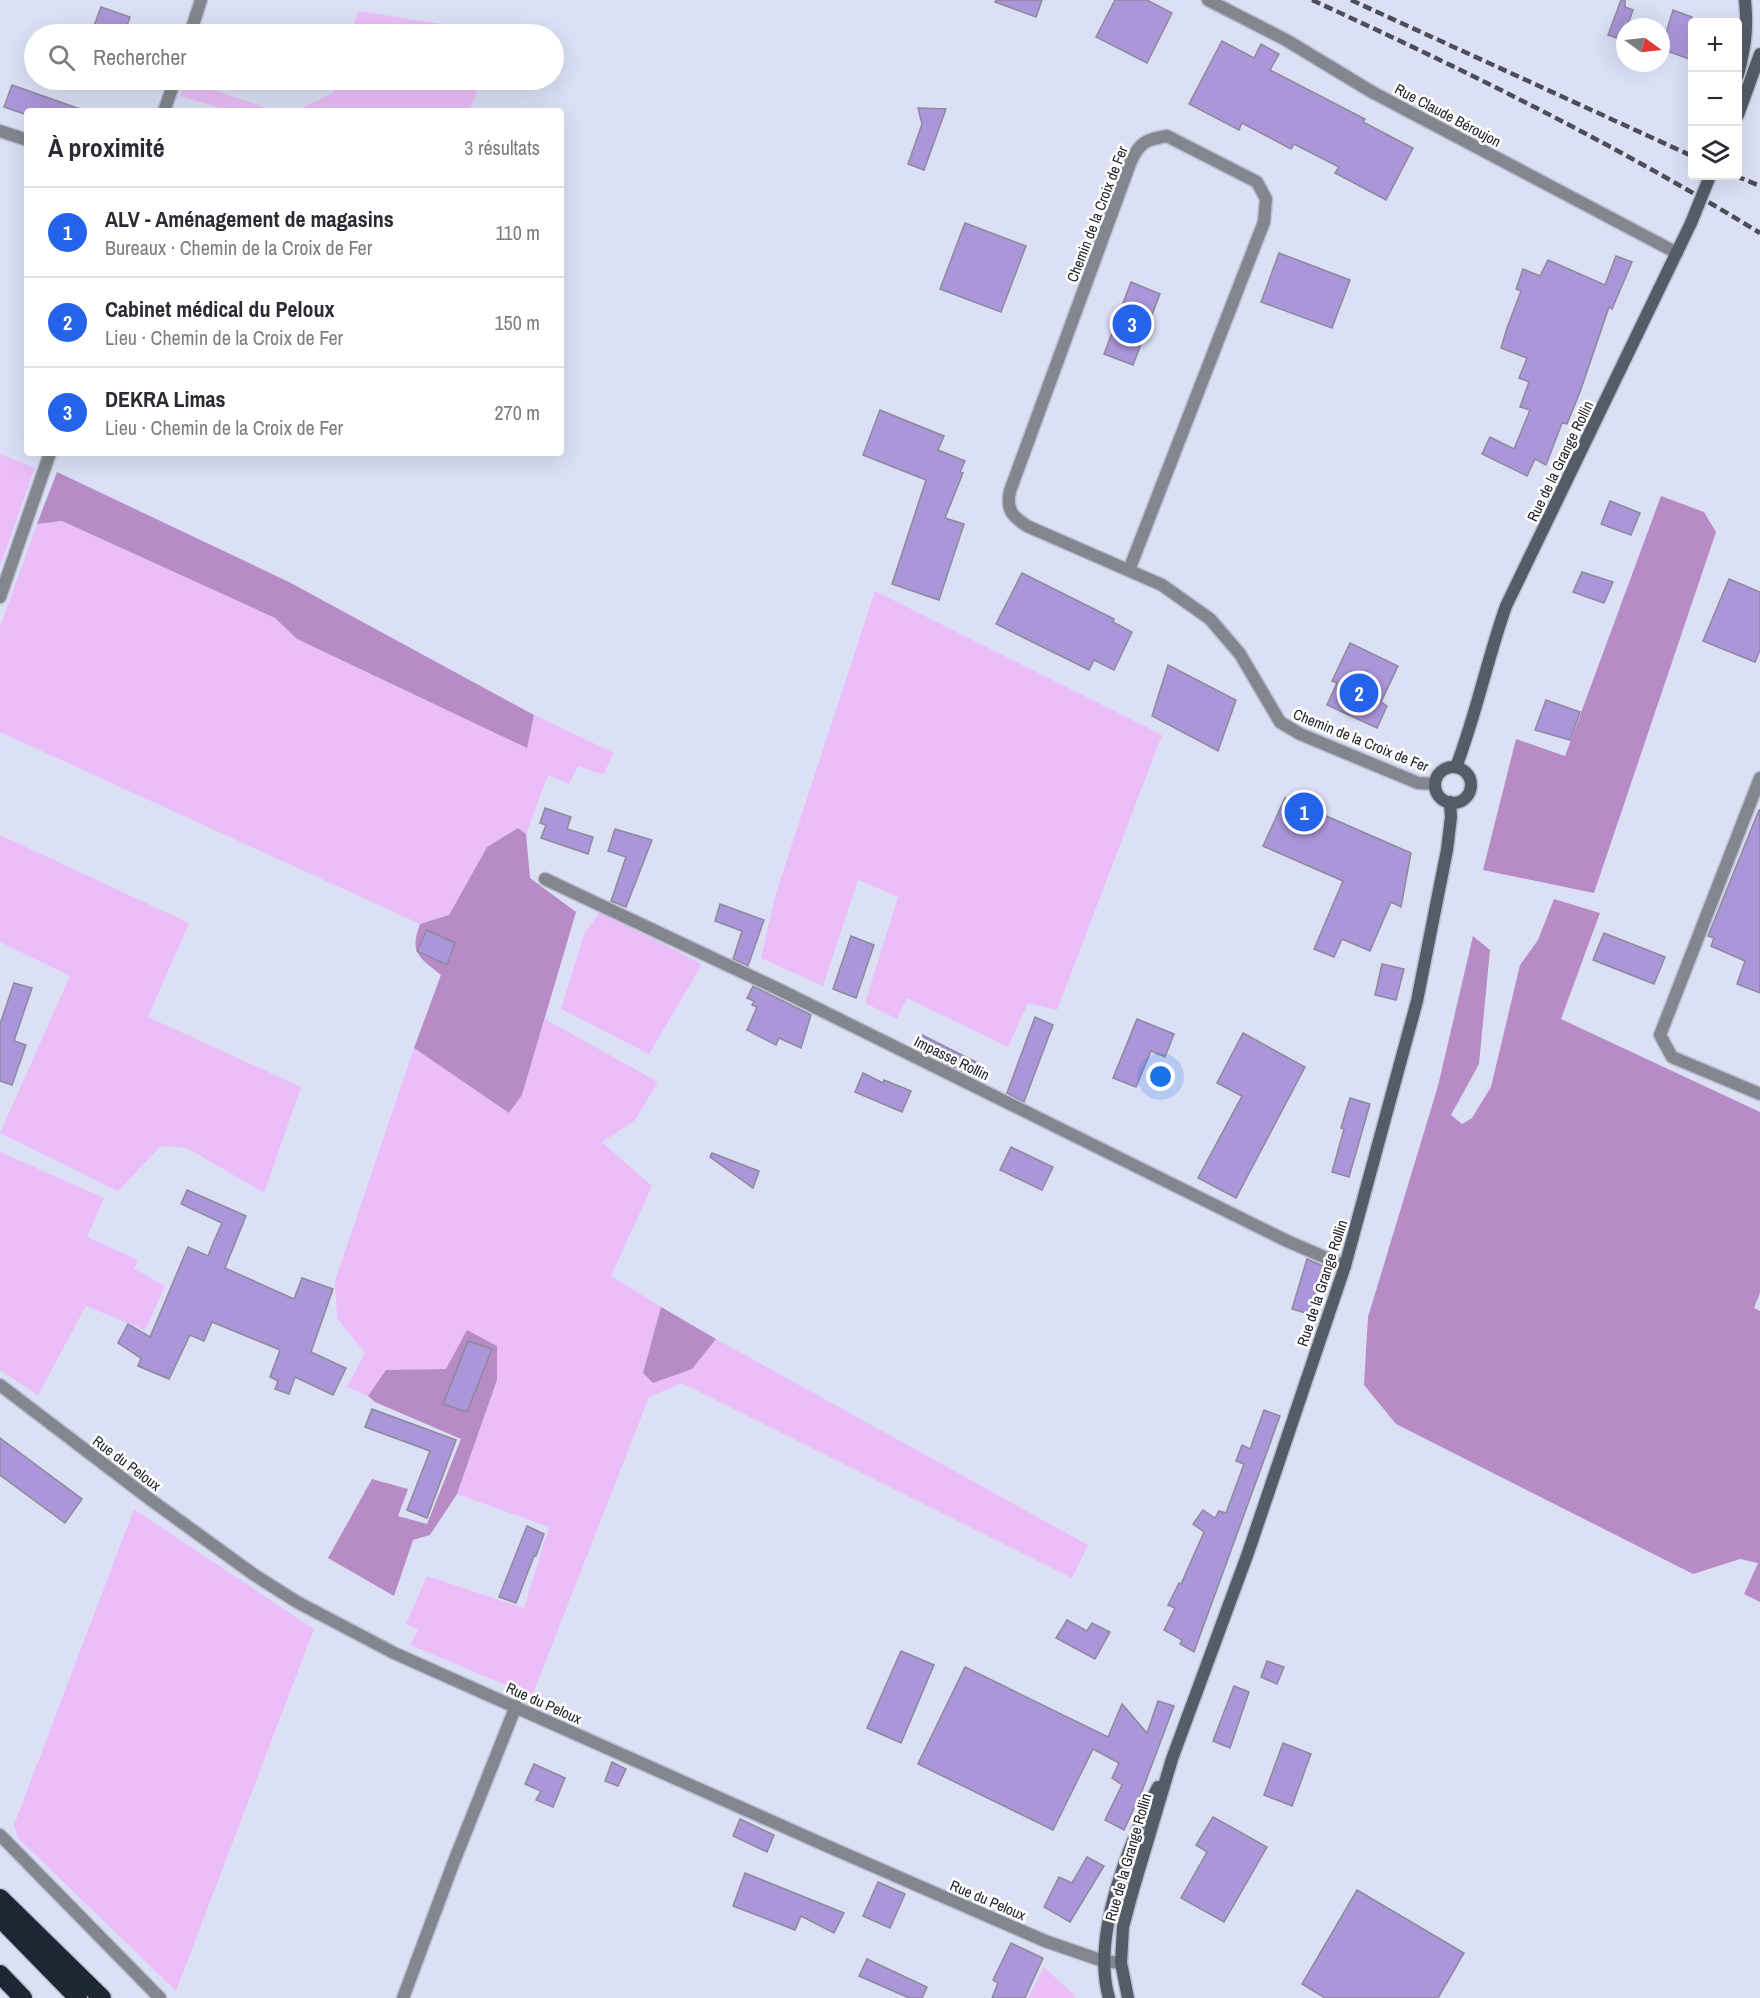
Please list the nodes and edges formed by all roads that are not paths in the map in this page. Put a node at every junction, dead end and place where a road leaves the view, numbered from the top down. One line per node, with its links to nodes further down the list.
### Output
1 (201, 0): 4 (street)
2 (1208, 0): 13 (street, Rue Claude Béroujon)
3 (1745, 0): 6 (main road)
4 (193, 24)
5 (1760, 54): 8 (main road)
6 (1738, 72)
7 (171, 90): 9 (street)
8 (1742, 102)
9 (165, 108)
10 (0, 131): 11 (street)
11 (24, 139)
12 (1708, 180): 13 (main road, Rue de la Grange Rollin, bridge)
13 (1677, 253): 17 (main road, Rue de la Grange Rollin)
14 (49, 456): 16 (street)
15 (1130, 570): 15 (street, Chemin de la Croix de Fer); 19 (street, Chemin de la Croix de Fer)
16 (0, 597)
17 (1456, 767): 19 (main road); 20 (main road)
18 (1760, 778): 22 (street)
19 (1435, 784): 20 (main road)
20 (1450, 802): 23 (main road, Rue de la Grange Rollin)
21 (545, 879): 23 (street, Impasse Rollin)
22 (1760, 1094)
23 (1345, 1266): 26 (main road, Rue de la Grange Rollin)
24 (0, 1385): 25 (street, Rue du Peloux)
25 (516, 1706): 30 (street, Rue du Peloux); 37 (street)
26 (1172, 1759): 30 (main road, Rue de la Grange Rollin); 31 (main road, Rue de la Grange Rollin)
27 (0, 1835): 36 (street)
28 (0, 1898): 35 (highway)
29 (0, 1918): 34 (highway)
30 (1103, 1961): 31 (street, Rue du Peloux); 38 (main road, Rue de la Grange Rollin)
31 (1121, 1964): 39 (main road, Rue de la Grange Rollin)
32 (0, 1974): 33 (highway)
33 (23, 1998)
34 (78, 1998)
35 (102, 1998)
36 (160, 1998)
37 (403, 1998)
38 (1109, 1998)
39 (1128, 1998)

